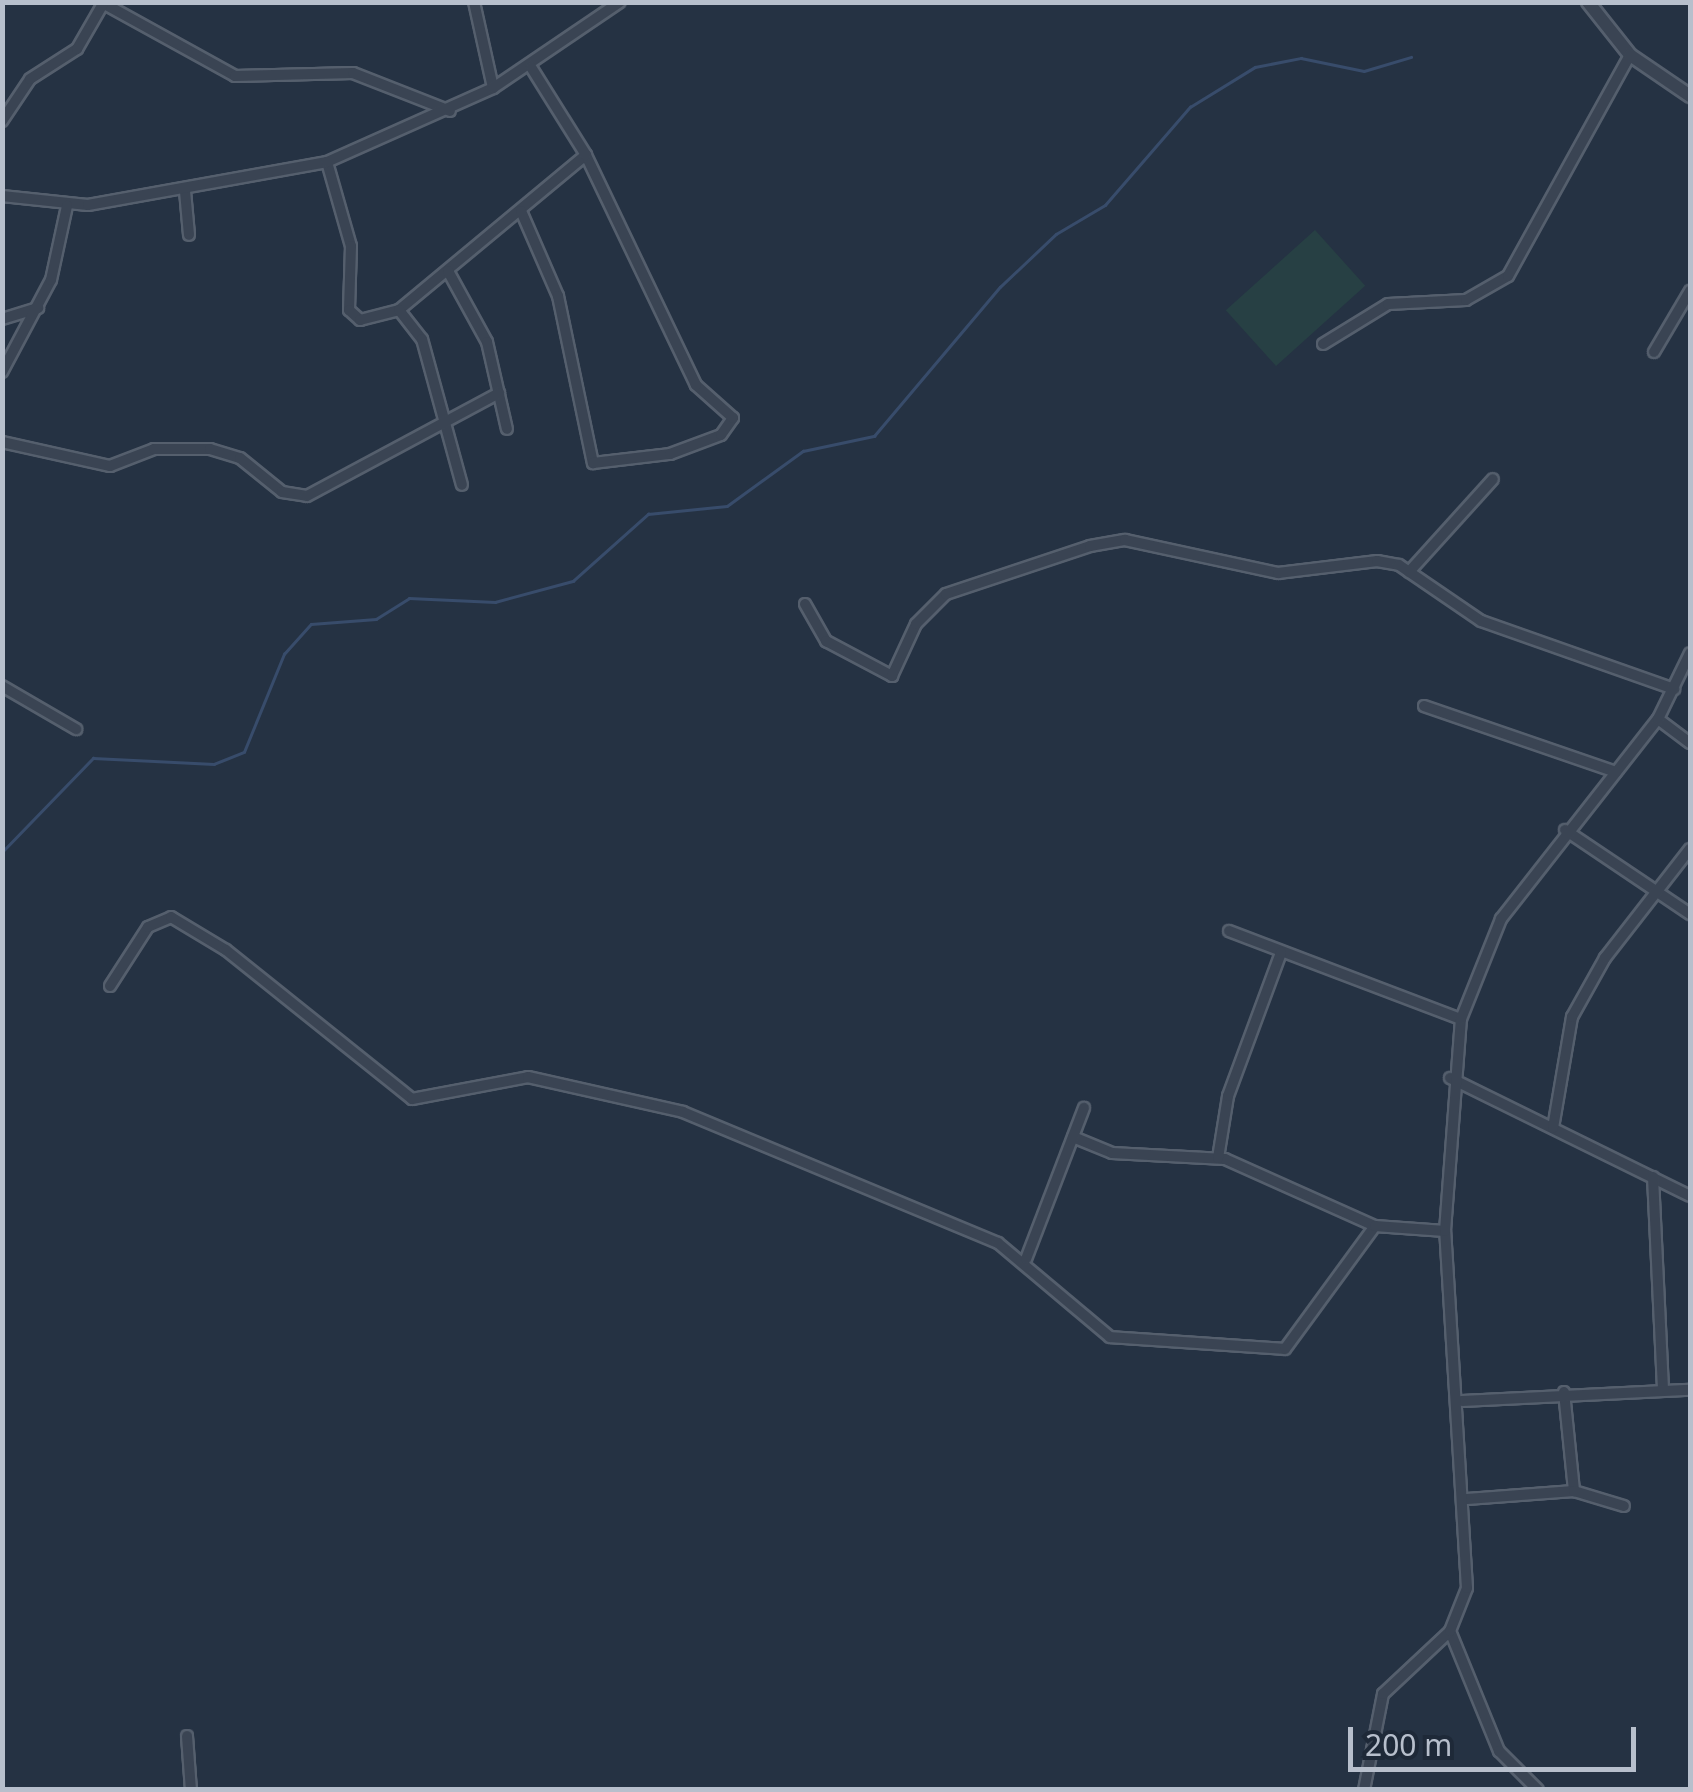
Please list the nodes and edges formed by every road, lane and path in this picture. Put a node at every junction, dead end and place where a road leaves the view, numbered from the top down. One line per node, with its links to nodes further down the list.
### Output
1 (474, 2): 7 (street)
2 (620, 2): 6 (street)
3 (1588, 2): 5 (street)
4 (103, 3): 9 (street); 10 (street)
5 (1630, 55): 8 (street); 23 (street)
6 (531, 67): 7 (street); 11 (street)
7 (493, 88): 9 (street)
8 (1690, 96)
9 (450, 111): 12 (street)
10 (2, 121)
11 (586, 155): 16 (street); 16 (street)
12 (327, 162): 13 (street); 21 (street)
13 (186, 191): 15 (street); 17 (street)
14 (2, 196): 15 (street)
15 (68, 206): 20 (street)
16 (520, 211): 18 (street)
17 (189, 235)
18 (448, 271): 21 (street); 26 (street)
19 (1690, 292): 24 (street)
20 (38, 308): 22 (street); 25 (street)
21 (399, 310): 27 (street)
22 (2, 319)
23 (1323, 344)
24 (1654, 352)
25 (2, 372)
26 (499, 393): 27 (street); 28 (street)
27 (444, 426): 29 (street); 31 (street)
28 (507, 428)
29 (2, 442)
30 (1494, 478): 32 (street)
31 (462, 485)
32 (1409, 572): 33 (street); 36 (street)
33 (805, 604)
34 (1690, 653): 36 (street)
35 (2, 686): 39 (street)
36 (1674, 690): 38 (street)
37 (1424, 706): 41 (street)
38 (1658, 719): 40 (street); 41 (street)
39 (76, 729)
40 (1690, 743)
41 (1616, 772): 42 (street)
42 (1565, 830): 44 (street); 49 (street)
43 (1690, 849): 44 (street)
44 (1657, 890): 45 (street); 52 (street)
45 (1690, 914)
46 (1229, 931): 47 (street)
47 (1281, 953): 49 (street); 54 (street)
48 (110, 986): 59 (street)
49 (1461, 1019): 50 (street)
50 (1450, 1078): 52 (street); 58 (street)
51 (1084, 1108): 53 (street)
52 (1553, 1128): 55 (street)
53 (1073, 1136): 54 (street); 59 (street)
54 (1218, 1158): 57 (street)
55 (1653, 1177): 56 (street); 60 (street)
56 (1690, 1196)
57 (1375, 1226): 58 (street); 59 (street)
58 (1445, 1231): 63 (street)
59 (1026, 1259)
60 (1663, 1390): 61 (street); 62 (street)
61 (1690, 1390)
62 (1564, 1392): 63 (street); 64 (street)
63 (1462, 1400): 65 (street)
64 (1574, 1491): 65 (street); 66 (street)
65 (1467, 1498): 67 (street)
66 (1624, 1506)
67 (1450, 1631): 70 (street); 71 (street)
68 (186, 1736): 69 (street)
69 (191, 1790)
70 (1364, 1790)
71 (1538, 1790)

